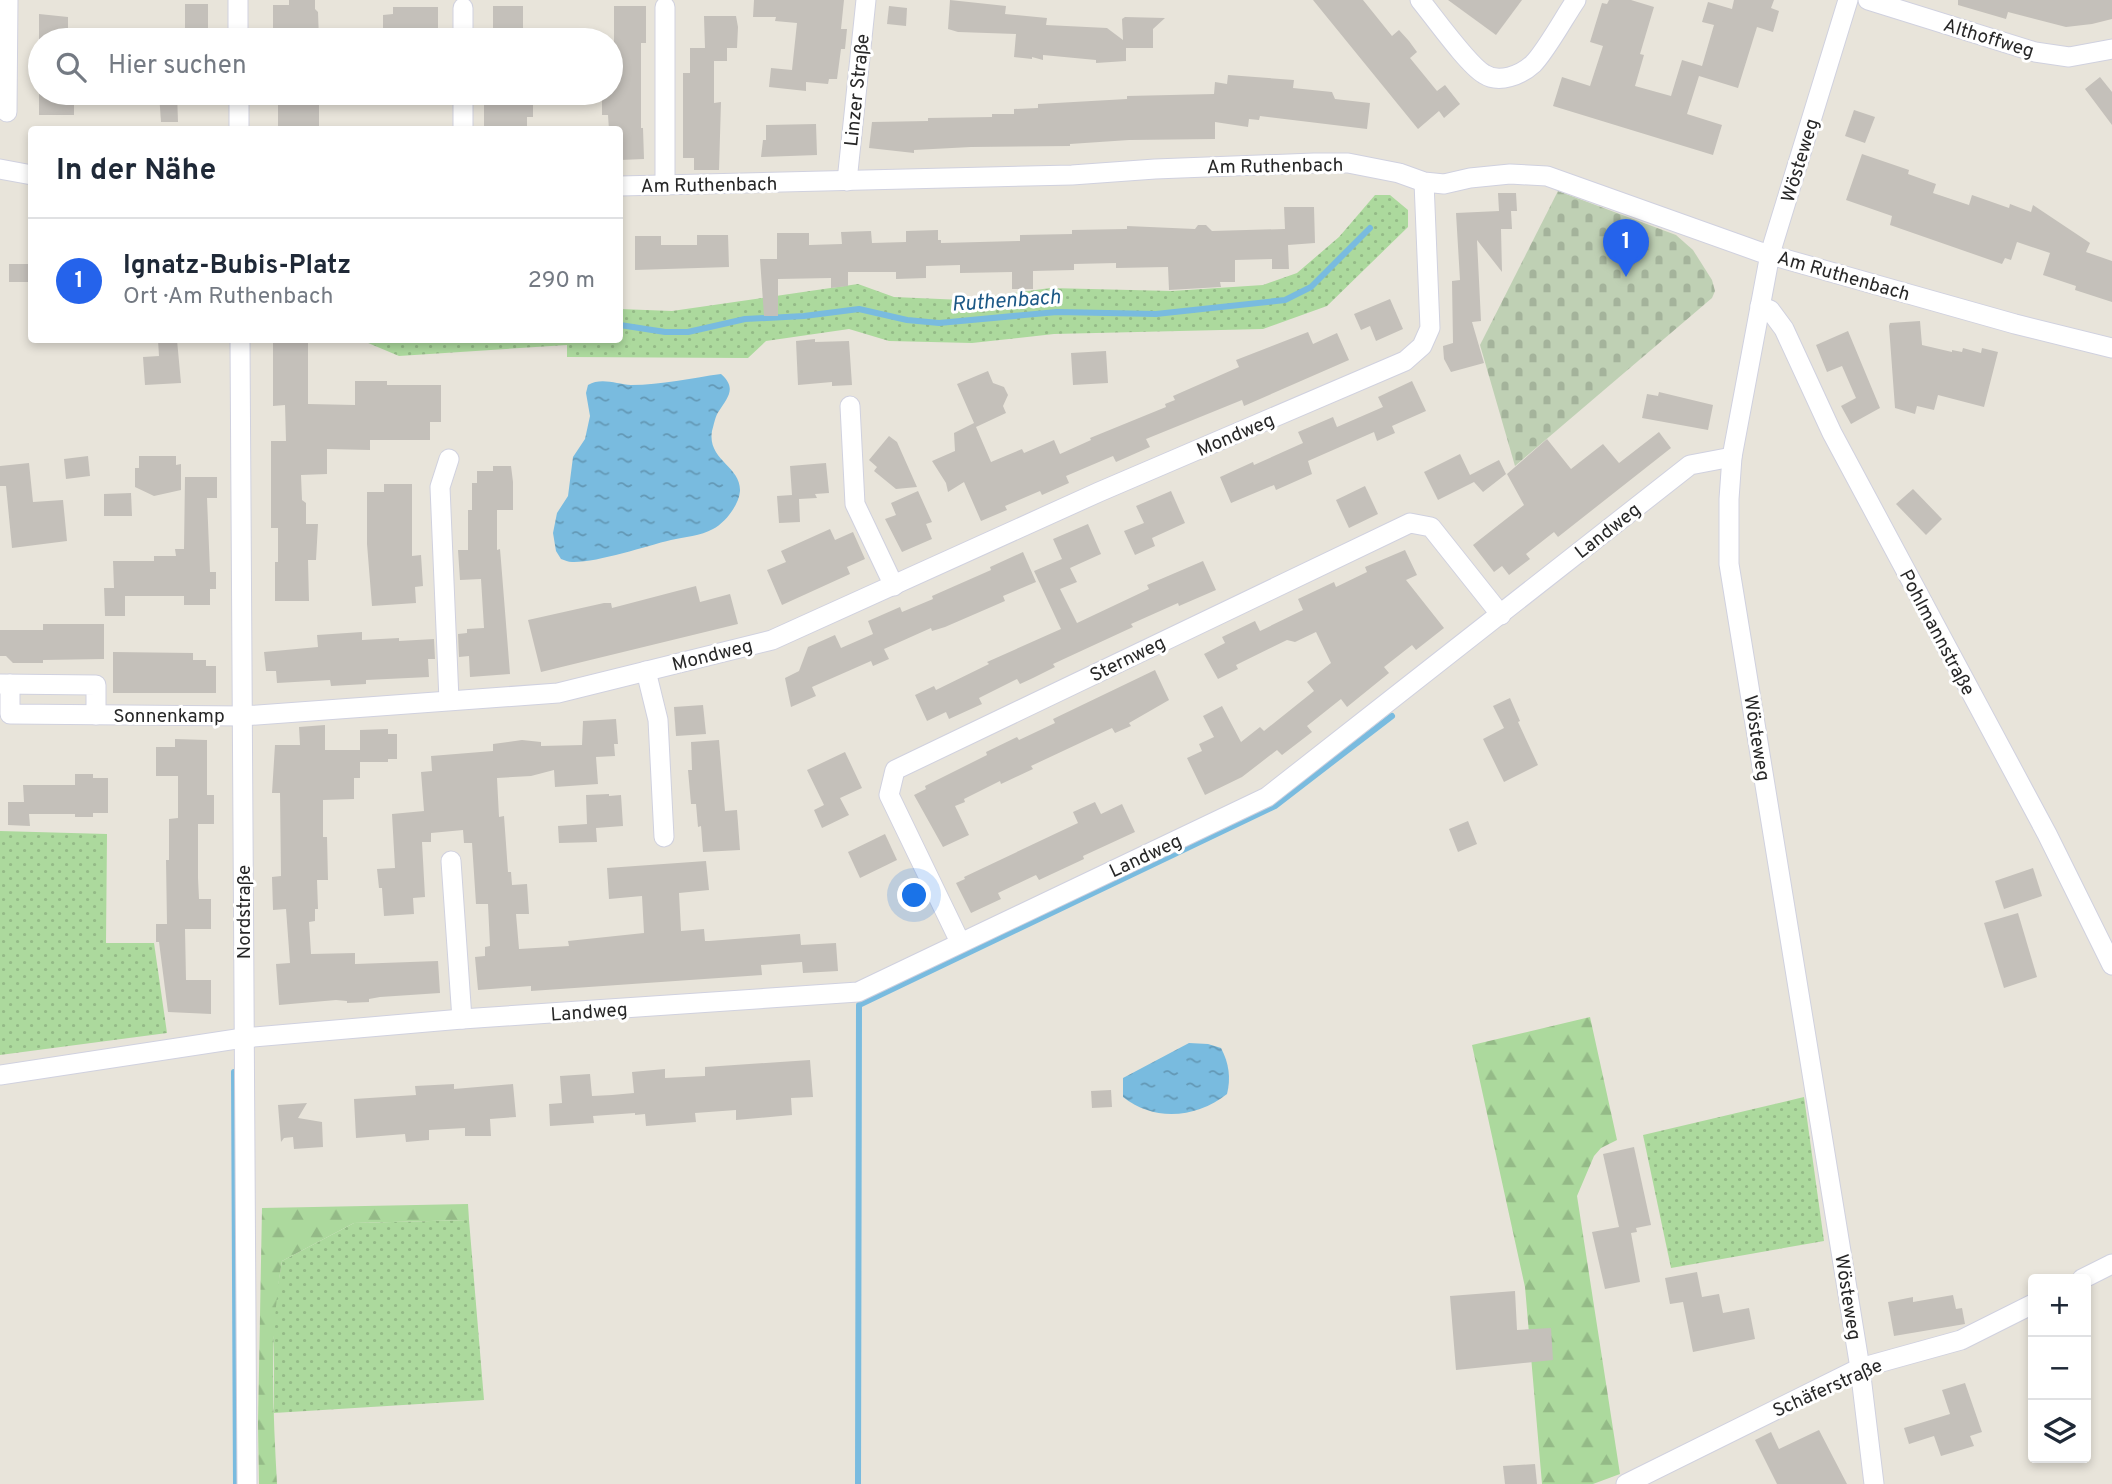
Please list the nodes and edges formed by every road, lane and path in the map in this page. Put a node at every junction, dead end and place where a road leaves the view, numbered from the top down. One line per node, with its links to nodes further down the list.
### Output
1 (8, 0): 15 (street)
2 (238, 0): 10 (street)
3 (866, 0): 20 (street, Linzer Straße)
4 (1420, 0): 5 (street)
5 (1576, 0)
6 (1848, 0): 24 (street, Wösteweg)
7 (1868, 0): 12 (street, Althoffweg)
8 (666, 7): 23 (street)
9 (463, 8): 11 (street)
10 (238, 28)
11 (463, 28)
12 (2112, 49)
13 (239, 105): 16 (street)
14 (463, 105): 17 (street)
15 (7, 112)
16 (239, 126)
17 (463, 126)
18 (0, 169): 19 (street)
19 (28, 174)
20 (847, 181): 21 (street, Am Ruthenbach); 23 (street, Am Ruthenbach)
21 (1424, 182): 24 (street, Am Ruthenbach); 31 (street, Mondweg)
22 (623, 186): 23 (street, Am Ruthenbach)
23 (665, 186)
24 (1770, 254): 25 (street, Wösteweg); 27 (street, Am Ruthenbach)
25 (1760, 306): 29 (street, Wösteweg); 41 (street, Pohlmannstraße)
26 (240, 343): 37 (street, Nordstraße)
27 (2112, 348)
28 (850, 407): 31 (street)
29 (1732, 457): 32 (street, Landweg); 48 (street, Wösteweg)
30 (449, 459): 35 (street)
31 (894, 586): 33 (street, Mondweg)
32 (1501, 615): 40 (street, Landweg); 40 (street, Sternweg)
33 (646, 671): 35 (street, Mondweg); 38 (street, Mondweg)
34 (5, 684): 36 (street, Sonnenkamp); 36 (street, Sonnenkamp)
35 (449, 700): 37 (street, Mondweg)
36 (96, 715): 37 (street, Sonnenkamp)
37 (243, 716): 43 (street, Nordstraße)
38 (664, 837)
39 (451, 861): 42 (street)
40 (960, 942): 42 (street, Landweg)
41 (2112, 965)
42 (462, 1019): 43 (street, Landweg)
43 (243, 1038): 44 (street, Landweg); 49 (street, Nordstraße)
44 (0, 1075)
45 (2112, 1264): 46 (street)
46 (2091, 1274)
47 (2028, 1306): 48 (street, Schäferstraße)
48 (1860, 1368): 50 (street, Schäferstraße); 51 (street, Wösteweg)
49 (247, 1484)
50 (1626, 1484)
51 (1874, 1484)

